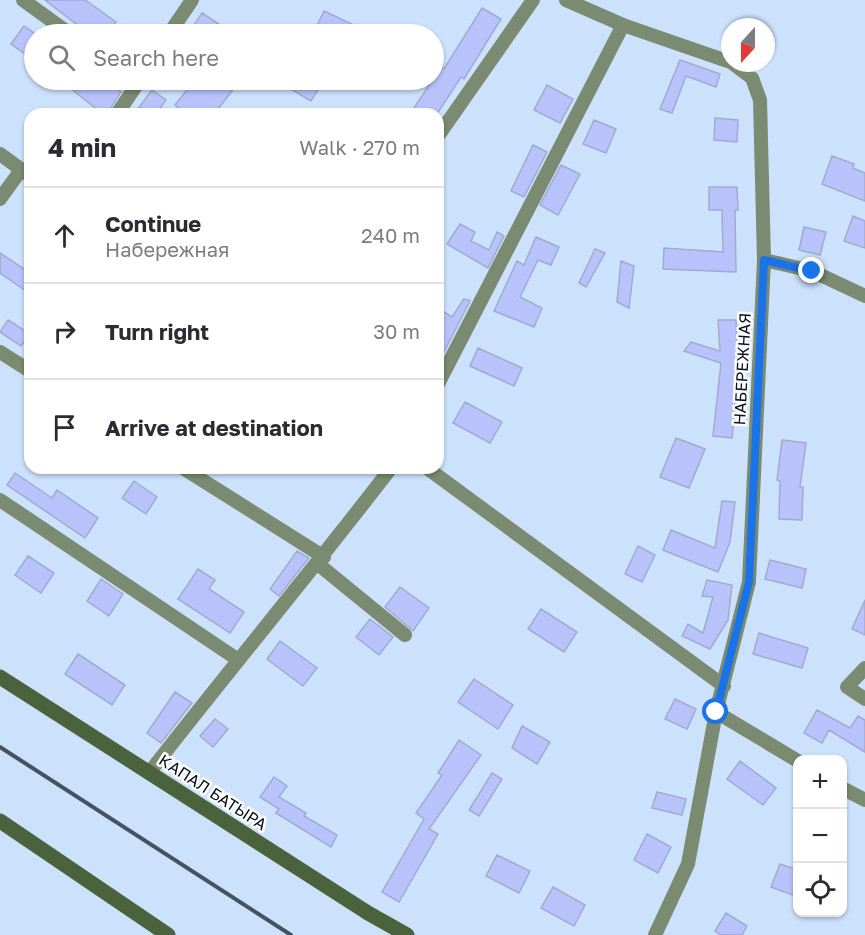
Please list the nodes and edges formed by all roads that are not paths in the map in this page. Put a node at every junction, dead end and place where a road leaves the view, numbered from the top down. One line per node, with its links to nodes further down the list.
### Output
1 (23, 0): 5 (street)
2 (192, 0): 6 (street)
3 (534, 0): 12 (street)
4 (566, 0): 7 (street, НАБЕРЕЖНАЯ)
5 (56, 24)
6 (176, 24)
7 (623, 25): 8 (street, НАБЕРЕЖНАЯ); 21 (street)
8 (721, 59)
9 (744, 72): 17 (street, НАБЕРЕЖНАЯ)
10 (131, 90): 11 (street)
11 (120, 108)
12 (444, 128)
13 (0, 154): 14 (street)
14 (24, 172)
15 (24, 174): 16 (street)
16 (0, 199)
17 (764, 260): 18 (street); 31 (street, НАБЕРЕЖНАЯ)
18 (865, 296)
19 (0, 352): 20 (street)
20 (24, 367)
21 (444, 372)
22 (192, 474): 26 (street)
23 (386, 474): 26 (street)
24 (435, 474): 31 (street)
25 (0, 500): 28 (street)
26 (321, 560): 27 (street); 28 (street)
27 (405, 635)
28 (237, 659): 35 (street)
29 (865, 668): 32 (street)
30 (0, 677): 35 (main road, КАПАЛ БАТЫРА)
31 (724, 686): 33 (street, НАБЕРЕЖНАЯ)
32 (865, 699)
33 (716, 712): 34 (street); 41 (street, НАБЕРЕЖНАЯ)
34 (793, 758)
35 (149, 773): 40 (main road, КАПАЛ БАТЫРА)
36 (847, 790): 37 (street)
37 (865, 800)
38 (0, 821): 39 (main road)
39 (168, 935)
40 (407, 935)
41 (655, 935)

